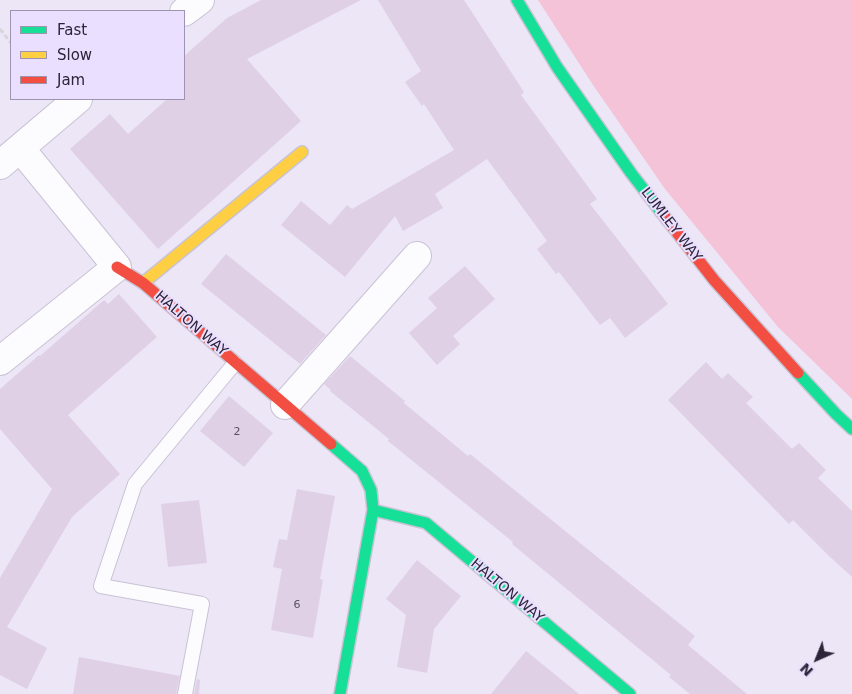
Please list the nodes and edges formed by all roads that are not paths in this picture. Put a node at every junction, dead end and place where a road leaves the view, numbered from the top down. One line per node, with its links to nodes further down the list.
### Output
1 (200, 0): 3 (street)
2 (517, 0): 13 (street, LUMLEY WAY)
3 (185, 11)
4 (77, 100): 6 (street)
5 (302, 152): 9 (street)
6 (10, 157): 8 (street)
7 (417, 256): 12 (street)
8 (117, 266): 9 (street, HALTON WAY); 10 (street)
9 (143, 283): 11 (street, HALTON WAY)
10 (0, 361)
11 (236, 363): 12 (street, HALTON WAY); 15 (lane)
12 (285, 405): 14 (street, HALTON WAY)
13 (852, 429)
14 (373, 510): 16 (street, HALTON WAY); 17 (street, HALTON WAY)
15 (185, 694)
16 (340, 694)
17 (630, 694)

